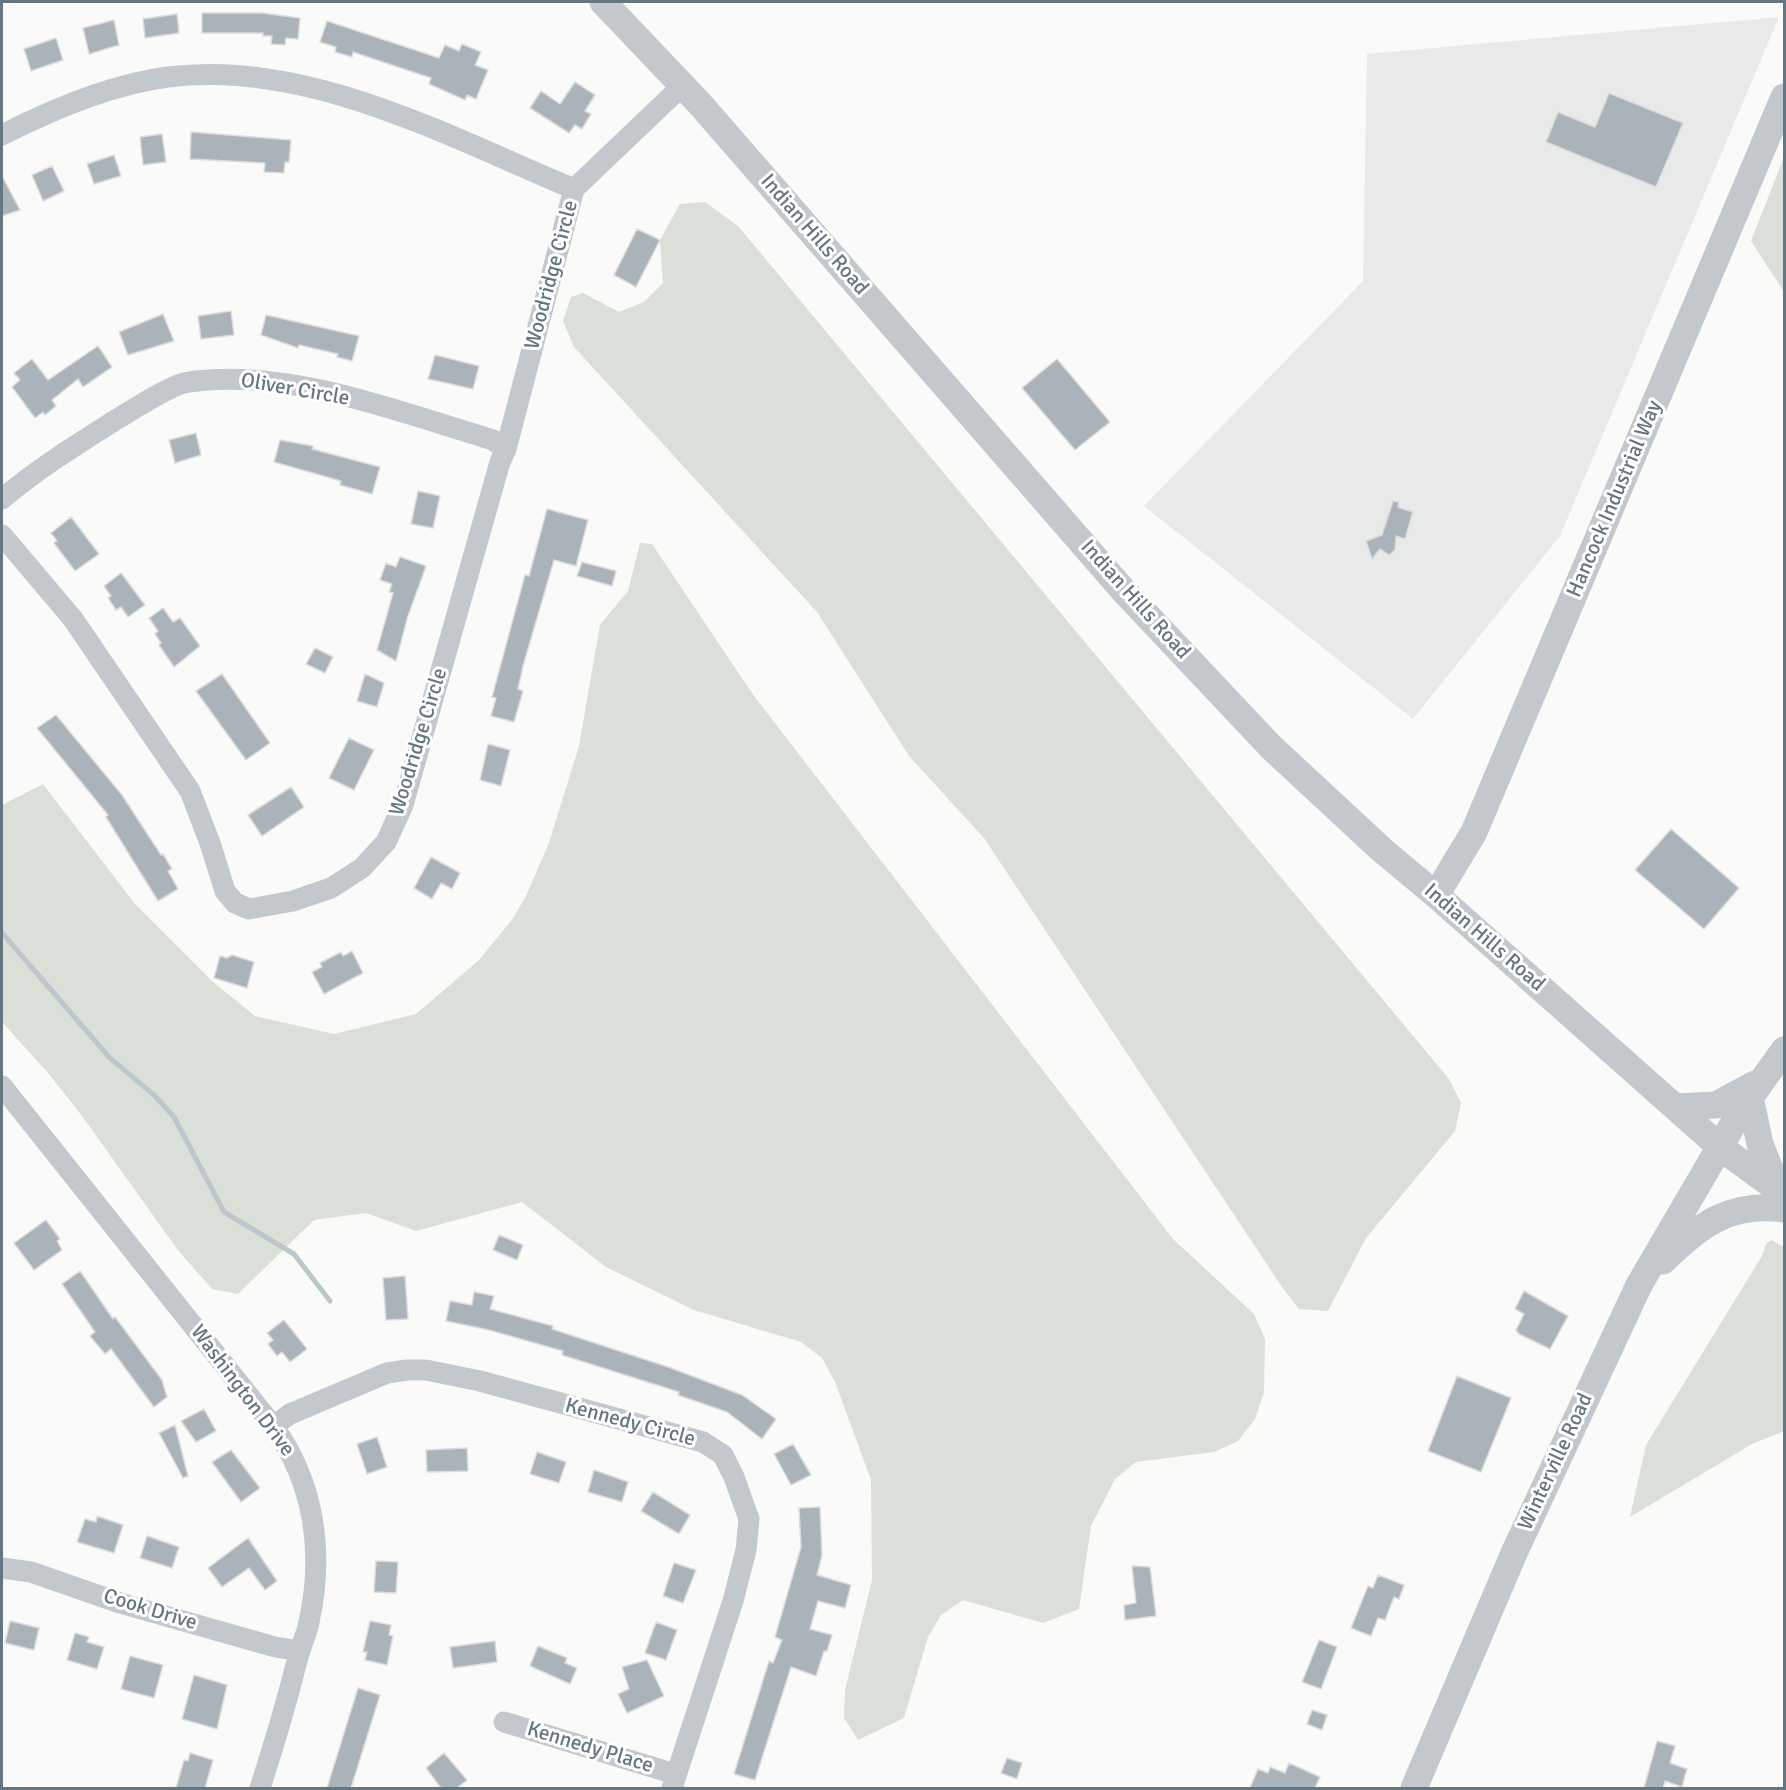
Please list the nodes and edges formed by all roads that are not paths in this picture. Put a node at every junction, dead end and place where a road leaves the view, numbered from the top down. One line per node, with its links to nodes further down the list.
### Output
1 (603, 2): 2 (street, Indian Hills Road)
2 (683, 85): 5 (street, Woodridge Circle); 9 (street, Indian Hills Road)
3 (1785, 97): 9 (street, Hancock Industrial Way)
4 (2, 135): 5 (street, Woodridge Circle)
5 (574, 189): 6 (street, Woodridge Circle)
6 (506, 449): 7 (street, Oliver Circle); 8 (street, Woodridge Circle)
7 (2, 499)
8 (2, 535)
9 (1436, 895): 13 (street, Indian Hills Road)
10 (1785, 1050): 12 (street, Winterville Road)
11 (2, 1086): 17 (street, Washington Drive)
12 (1757, 1088): 13 (street); 14 (street, Winterville Road); 15 (street)
13 (1675, 1107): 14 (street, Indian Hills Road)
14 (1720, 1147): 15 (street, Indian Hills Road); 16 (street, Winterville Road)
15 (1783, 1198): 16 (street)
16 (1639, 1285): 23 (street, Winterville Road)
17 (273, 1426): 19 (street, Washington Drive); 21 (street, Kennedy Circle)
18 (2, 1568): 19 (street, Cook Drive)
19 (300, 1651): 22 (street, Washington Drive)
20 (504, 1722): 21 (street, Kennedy Place)
21 (674, 1781)
22 (260, 1788)
23 (1414, 1788)

